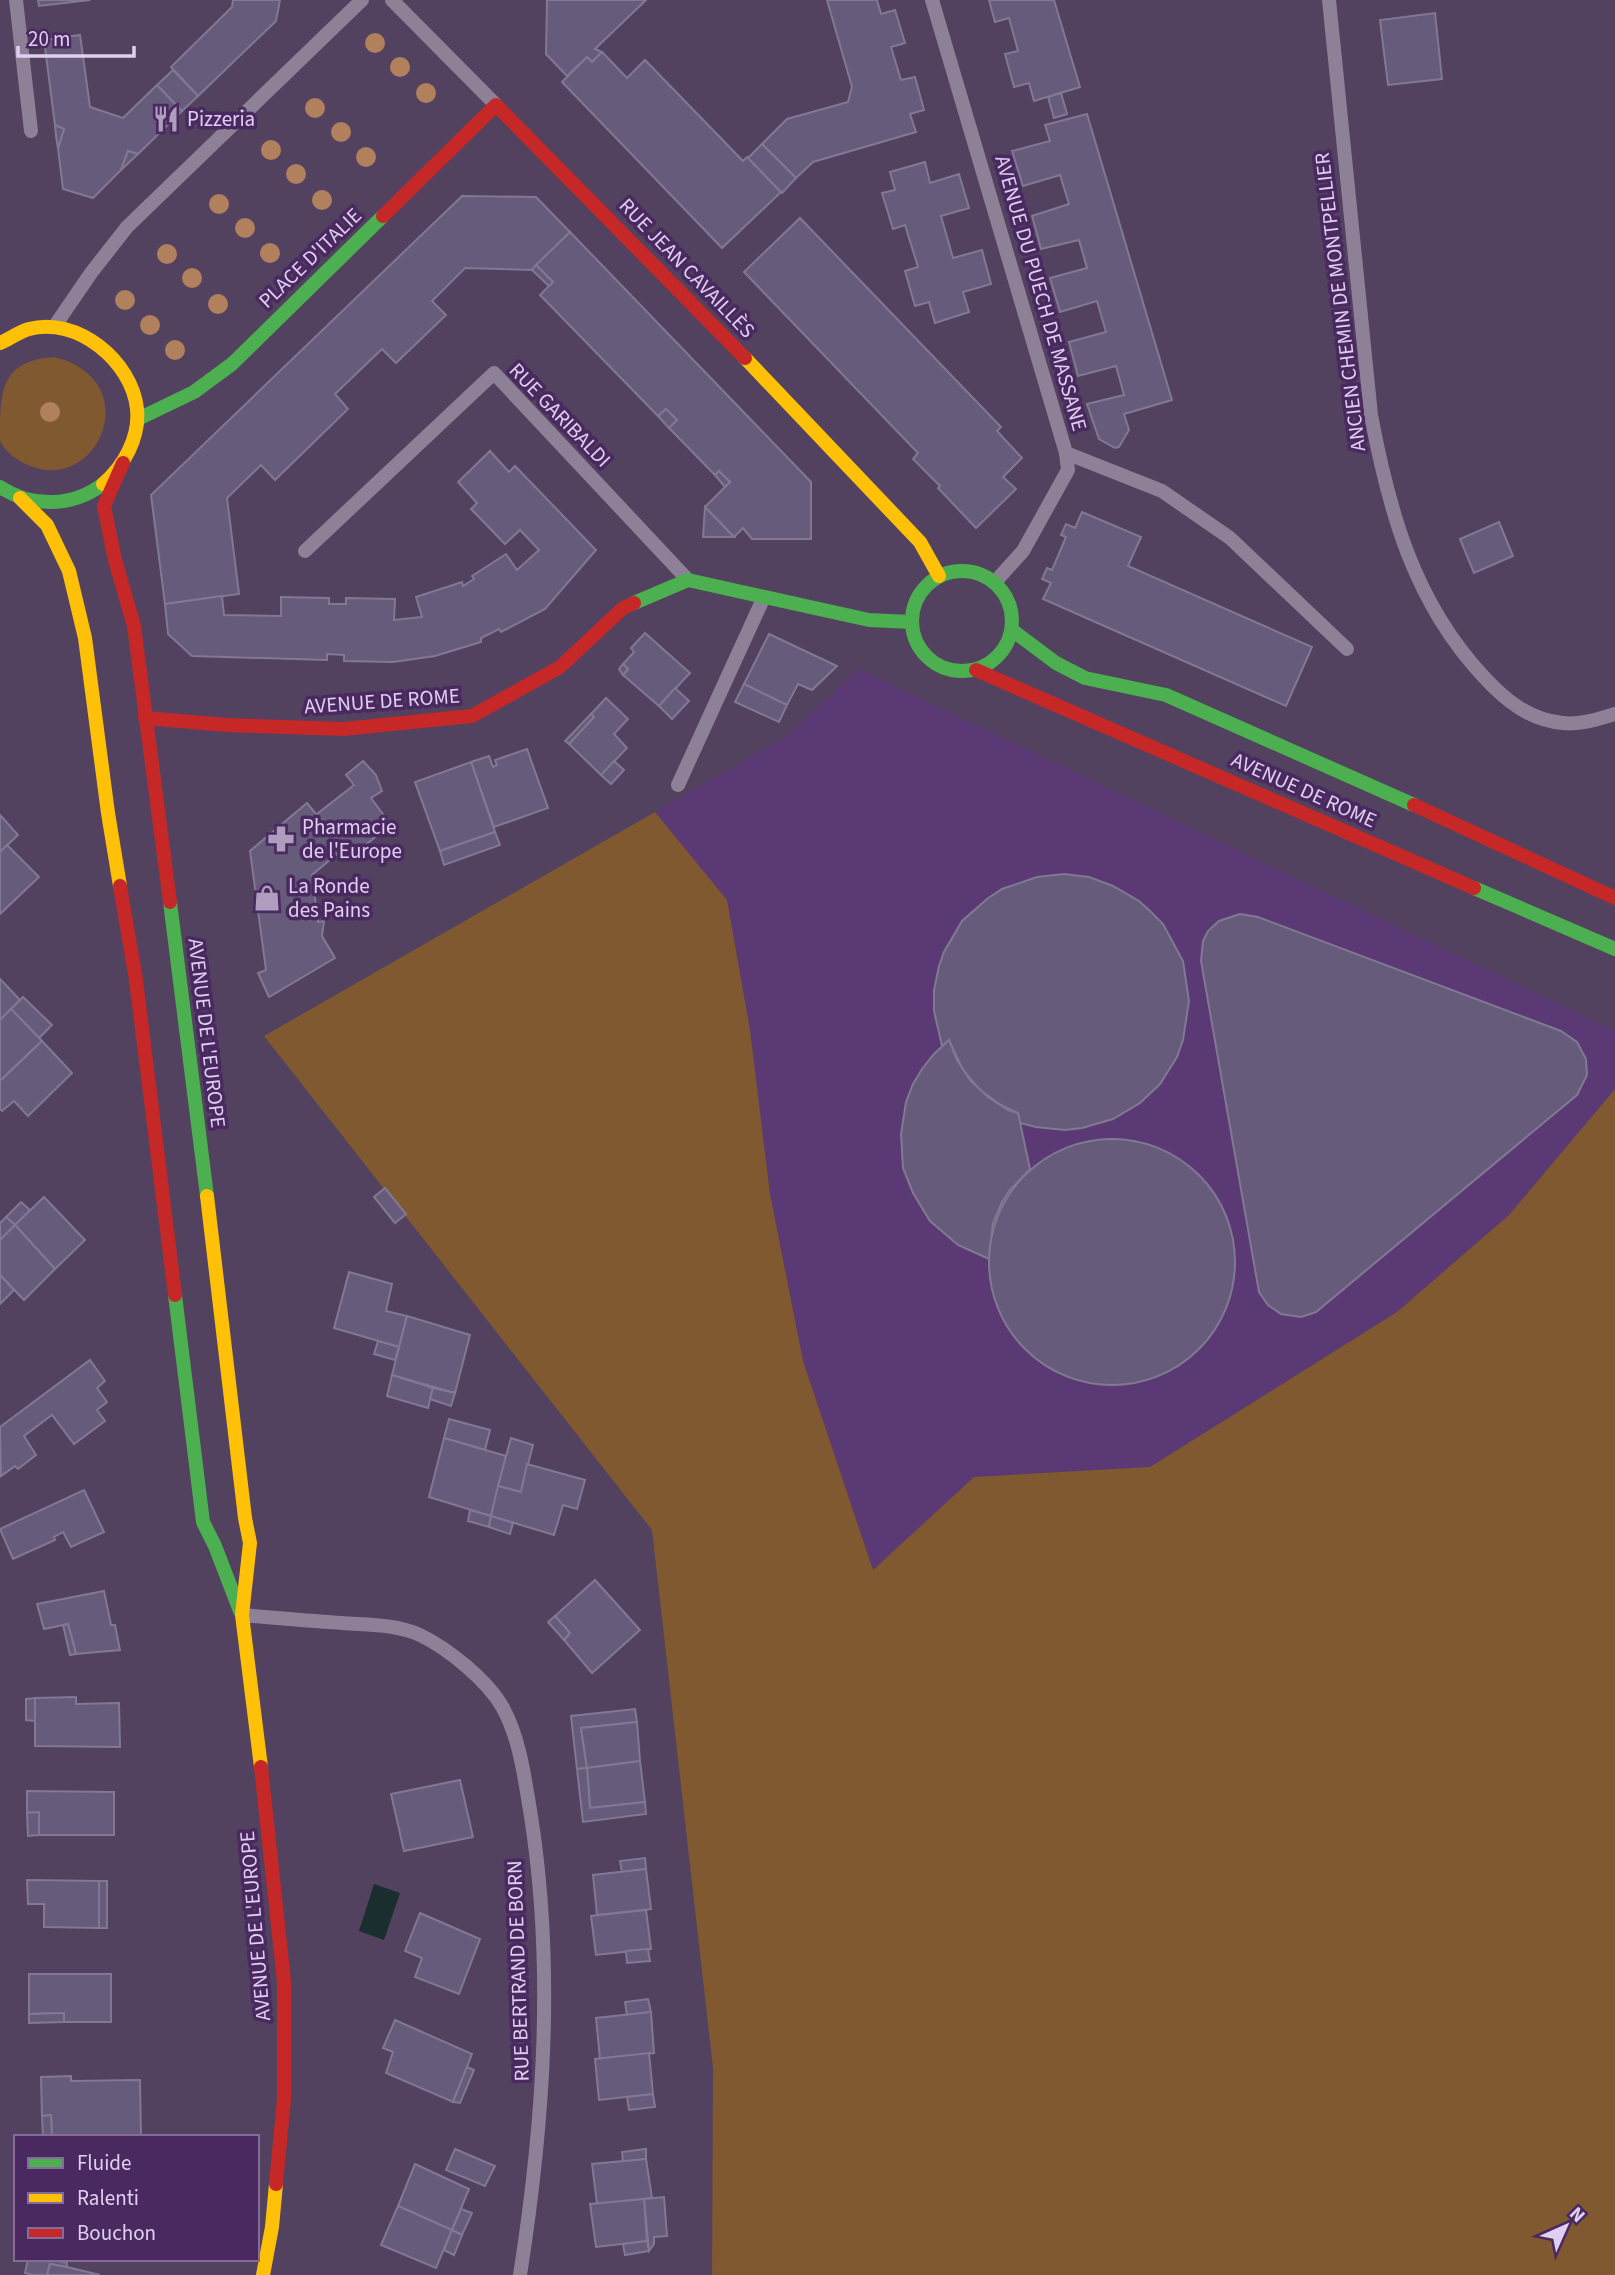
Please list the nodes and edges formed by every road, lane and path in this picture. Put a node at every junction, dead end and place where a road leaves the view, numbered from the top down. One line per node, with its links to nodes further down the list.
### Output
1 (16, 0): 7 (street)
2 (362, 0): 8 (street)
3 (392, 0): 6 (street, RUE JEAN CAVAILLÈS)
4 (932, 0): 11 (street, AVENUE DU PUECH DE MASSANE)
5 (1329, 0): 24 (street, ANCIEN CHEMIN DE MONTPELLIER)
6 (496, 105): 10 (main road, PLACE D'ITALIE); 16 (main road, RUE JEAN CAVAILLÈS)
7 (31, 131)
8 (54, 327): 9 (main road); 10 (main road)
9 (0, 343)
10 (138, 419): 12 (main road)
11 (1066, 453): 18 (street, AVENUE DU PUECH DE MASSANE); 22 (street)
12 (123, 463): 14 (main road); 25 (main road, AVENUE DE L'EUROPE)
13 (0, 487): 14 (main road)
14 (20, 498): 29 (main road, AVENUE DE L'EUROPE)
15 (305, 551): 17 (street, RUE GARIBALDI)
16 (939, 576): 18 (main road); 20 (main road)
17 (688, 580): 19 (main road); 25 (main road, AVENUE DE ROME)
18 (995, 582): 21 (main road)
19 (764, 597): 20 (main road); 26 (street)
20 (911, 622): 23 (main road)
21 (1012, 630): 23 (main road); 27 (main road, AVENUE DE ROME)
22 (1347, 649)
23 (976, 670): 28 (main road, AVENUE DE ROME)
24 (1615, 714)
25 (145, 718): 29 (main road, AVENUE DE L'EUROPE)
26 (678, 785)
27 (1615, 898)
28 (1615, 949)
29 (242, 1615): 30 (main road, AVENUE DE L'EUROPE); 31 (street, RUE BERTRAND DE BORN)
30 (264, 2275)
31 (520, 2275)

